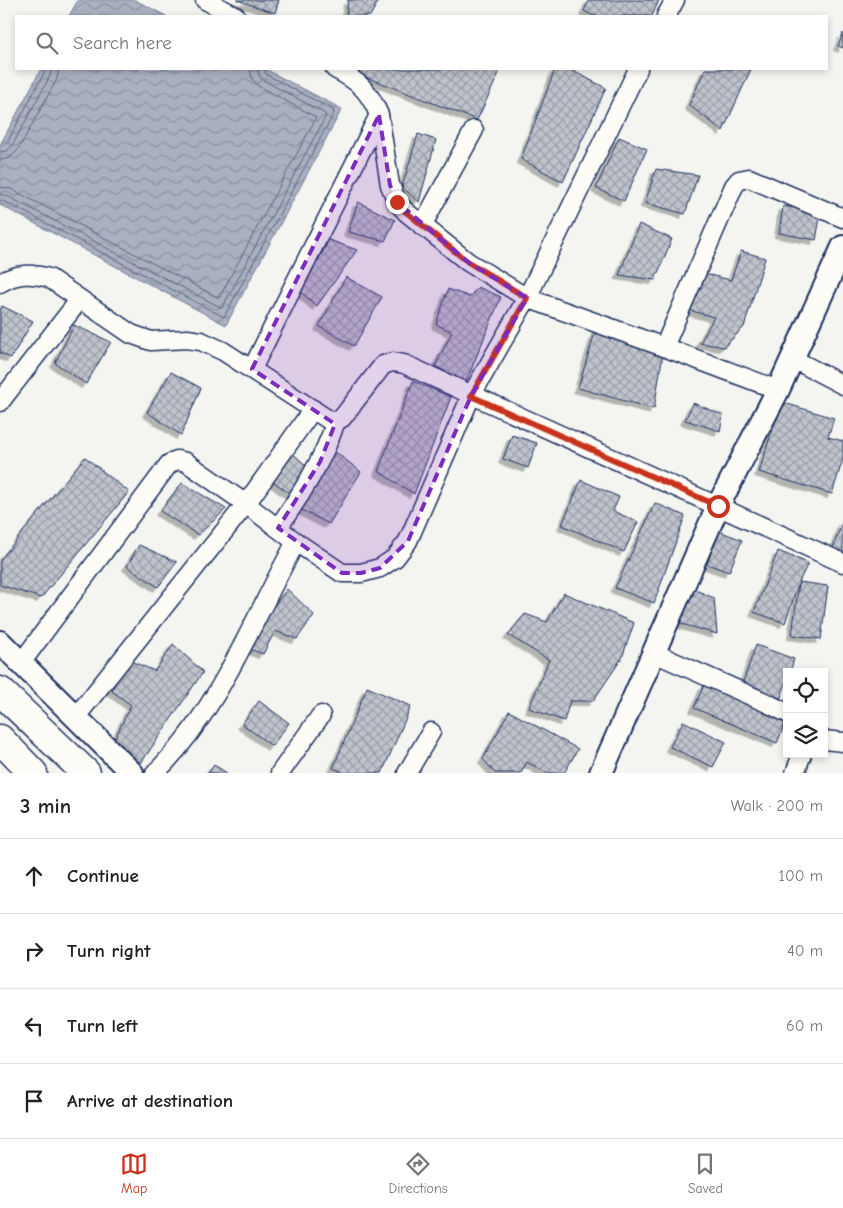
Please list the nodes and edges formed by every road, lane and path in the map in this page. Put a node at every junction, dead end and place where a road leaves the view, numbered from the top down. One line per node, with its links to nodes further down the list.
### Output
1 (675, 0): 4 (street)
2 (212, 1): 3 (street)
3 (234, 15)
4 (667, 15)
5 (337, 70): 7 (street)
6 (638, 70): 13 (street)
7 (379, 115): 10 (street); 17 (street)
8 (474, 130): 10 (street)
9 (843, 218): 15 (street)
10 (422, 226): 13 (street)
11 (843, 247): 16 (street)
12 (0, 282): 14 (street)
13 (527, 298): 15 (street); 20 (street)
14 (80, 299): 17 (street); 21 (street)
15 (664, 347): 19 (street)
16 (793, 359): 18 (street); 19 (street)
17 (252, 369): 22 (street)
18 (843, 385)
19 (778, 390): 25 (street)
20 (471, 396): 23 (street); 25 (street); 27 (street)
21 (0, 402)
22 (313, 408): 23 (street); 24 (street)
23 (336, 421): 26 (street)
24 (246, 504): 26 (street); 31 (street); 35 (street)
25 (718, 506): 28 (street); 30 (street)
26 (278, 528): 27 (street)
27 (296, 542): 44 (street)
28 (843, 563)
29 (0, 642): 31 (street)
30 (654, 653): 33 (street); 47 (street)
31 (21, 663): 35 (street)
32 (0, 691): 42 (highway)
33 (783, 711)
34 (321, 715): 45 (street)
35 (75, 718): 43 (street)
36 (431, 732): 46 (street)
37 (0, 739): 41 (highway)
38 (828, 740): 39 (street)
39 (843, 742)
40 (801, 758): 48 (street)
41 (33, 773)
42 (86, 773)
43 (132, 773)
44 (155, 773)
45 (280, 773)
46 (406, 773)
47 (601, 773)
48 (795, 773)

